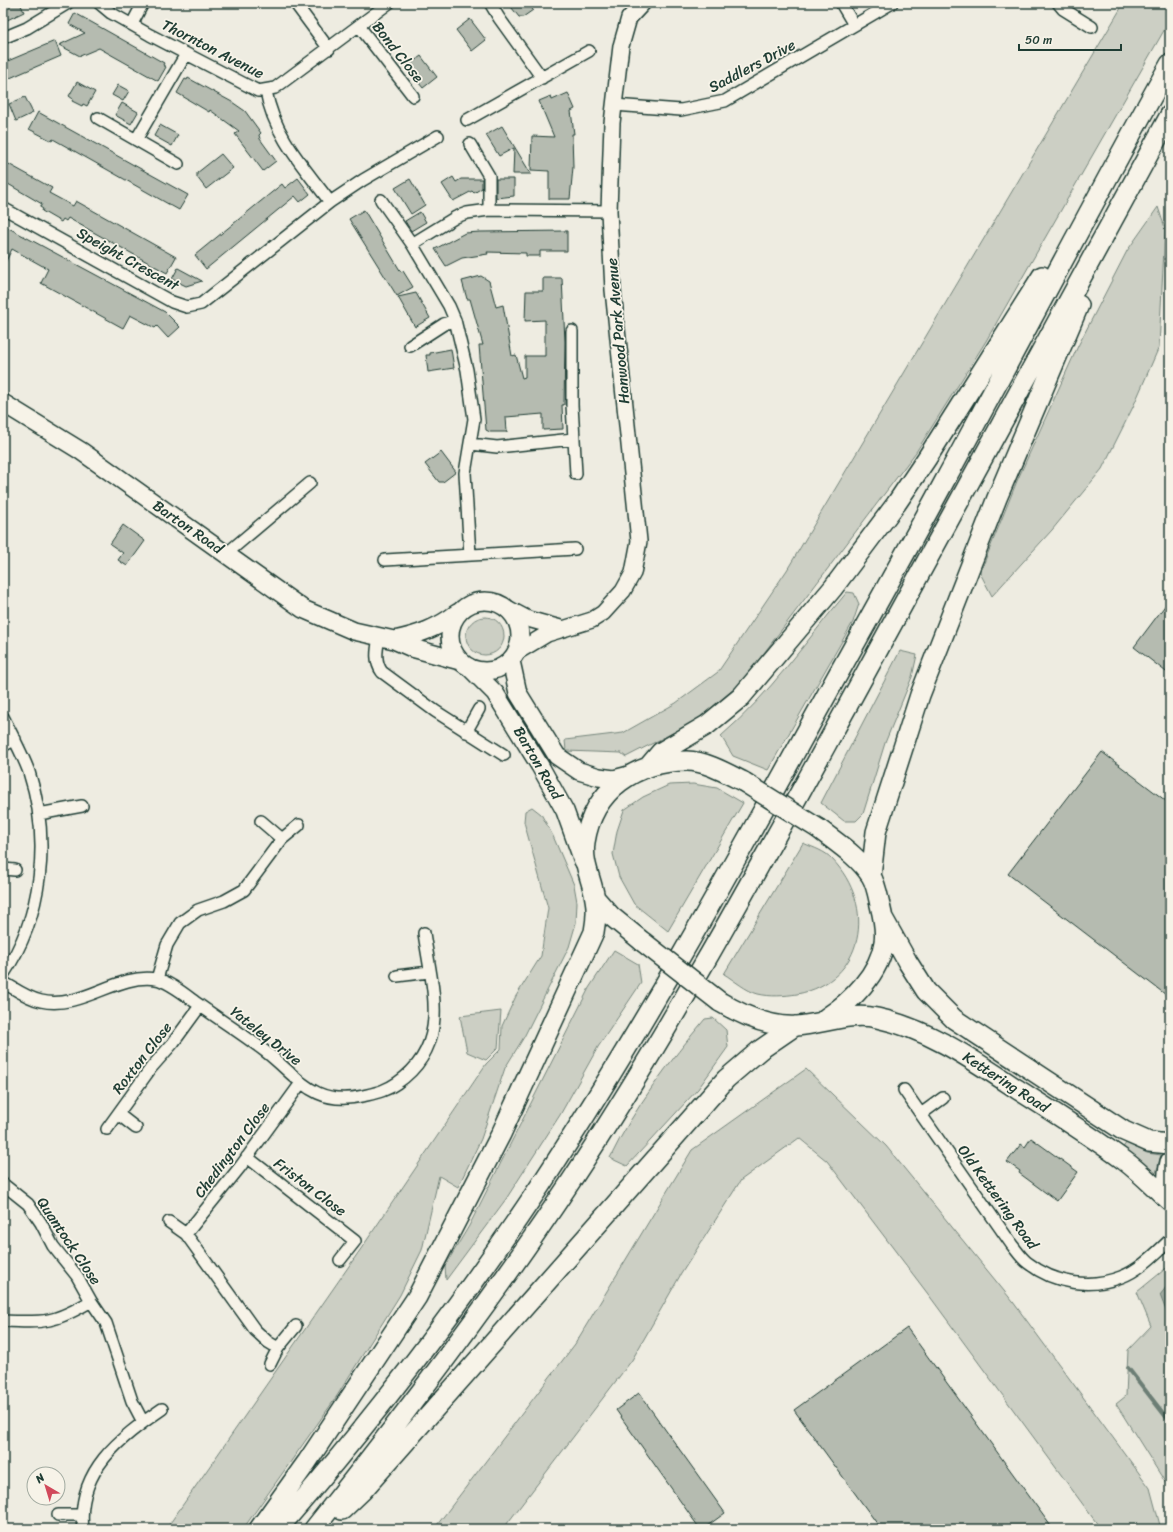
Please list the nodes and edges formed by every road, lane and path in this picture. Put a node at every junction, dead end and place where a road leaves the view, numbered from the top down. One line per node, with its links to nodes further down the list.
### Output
1 (68, 3): 15 (street)
2 (99, 3): 11 (street, Thornton Avenue)
3 (143, 3): 11 (street)
4 (295, 3): 16 (street)
5 (389, 3): 13 (street, Thornton Avenue)
6 (490, 3): 20 (street)
7 (643, 3): 23 (street, Hanwood Park Avenue)
8 (842, 3): 12 (street)
9 (892, 3): 12 (street, Saddlers Drive)
10 (1058, 3): 14 (street)
11 (132, 24): 18 (street, Thornton Avenue)
12 (854, 25): 23 (street, Saddlers Drive)
13 (359, 26): 16 (street, Thornton Avenue); 22 (street, Bond Close)
14 (1092, 27)
15 (3, 38)
16 (330, 48): 21 (street, Thornton Avenue)
17 (589, 51): 20 (street)
18 (186, 54): 21 (street, Thornton Avenue); 28 (street)
19 (1170, 64): 36 (highway)
20 (542, 78): 26 (street)
21 (266, 91): 32 (street)
22 (413, 96)
23 (614, 105): 35 (street, Hanwood Park Avenue)
24 (1170, 115): 38 (highway)
25 (98, 118): 28 (street)
26 (467, 120)
27 (438, 136): 32 (street, Speight Crescent)
28 (136, 140): 30 (street)
29 (470, 144): 34 (street)
30 (178, 164)
31 (381, 200): 37 (street)
32 (330, 202): 33 (street, Speight Crescent)
33 (3, 208)
34 (489, 210): 35 (street); 37 (street)
35 (609, 211): 53 (street, Hanwood Park Avenue)
36 (1085, 217): 63 (highway); 113 (highway)
37 (412, 244): 39 (street)
38 (1090, 263): 73 (highway); 114 (highway)
39 (455, 320): 41 (street); 44 (street)
40 (572, 331): 43 (street)
41 (410, 346)
42 (3, 403): 48 (main road, Barton Road)
43 (573, 439): 44 (street); 45 (street)
44 (471, 444): 49 (street)
45 (576, 474)
46 (310, 483): 48 (street)
47 (575, 549): 49 (street)
48 (226, 554): 54 (main road, Barton Road)
49 (470, 555): 50 (street)
50 (385, 560)
51 (463, 608): 52 (main road); 54 (main road, Barton Road); 56 (main road)
52 (509, 608): 53 (street); 55 (main road)
53 (565, 629): 55 (street, Hanwood Park Avenue)
54 (386, 638): 56 (main road, Barton Road); 59 (street, Barton Road)
55 (514, 656): 56 (main road); 64 (main road, Barton Road)
56 (465, 664): 72 (main road, Barton Road)
57 (479, 709): 59 (street)
58 (3, 717): 60 (street)
59 (466, 732): 62 (street, Barton Road)
60 (15, 739): 61 (street); 66 (street)
61 (3, 746)
62 (504, 755)
63 (649, 766): 64 (highway); 73 (highway, bridge)
64 (629, 775): 72 (highway)
65 (82, 806): 66 (street)
66 (39, 814): 78 (street)
67 (261, 820): 69 (street)
68 (299, 825): 69 (street)
69 (282, 839): 80 (street)
70 (3, 869): 71 (street)
71 (15, 870)
72 (586, 871): 74 (highway)
73 (871, 876): 75 (highway)
74 (595, 898): 84 (highway, bridge); 112 (highway)
75 (883, 918): 83 (highway); 92 (highway, Kettering Road)
76 (424, 933): 77 (street, Yateley Drive)
77 (429, 972): 79 (street); 85 (street, Yateley Drive)
78 (3, 975)
79 (397, 976)
80 (157, 979): 81 (street); 82 (street, Yateley Drive)
81 (3, 982)
82 (200, 1006): 85 (street, Yateley Drive); 88 (street, Roxton Close)
83 (819, 1022): 84 (highway, Kettering Road); 97 (highway, Kettering Road)
84 (795, 1026): 115 (highway)
85 (301, 1083): 93 (street, Chedington Close)
86 (904, 1090): 89 (street, Old Kettering Road)
87 (942, 1098): 89 (street)
88 (118, 1114): 90 (street); 91 (street, Roxton Close)
89 (921, 1114): 100 (street, Old Kettering Road)
90 (136, 1128)
91 (107, 1129)
92 (1170, 1144)
93 (247, 1157): 99 (street, Chedington Close); 101 (street, Friston Close)
94 (1170, 1162): 96 (highway)
95 (3, 1184): 102 (street, Quantock Close)
96 (1170, 1196)
97 (1170, 1201)
98 (169, 1222): 99 (street)
99 (186, 1234): 105 (street)
100 (1170, 1240)
101 (340, 1260)
102 (91, 1301): 103 (street); 108 (street, Quantock Close)
103 (3, 1321)
104 (296, 1326): 105 (street)
105 (278, 1348): 106 (street)
106 (270, 1364)
107 (162, 1409): 108 (street)
108 (142, 1422): 110 (street)
109 (58, 1515): 110 (street)
110 (82, 1515): 111 (street)
111 (83, 1529)
112 (259, 1529)
113 (278, 1529)
114 (314, 1529)
115 (320, 1529)

